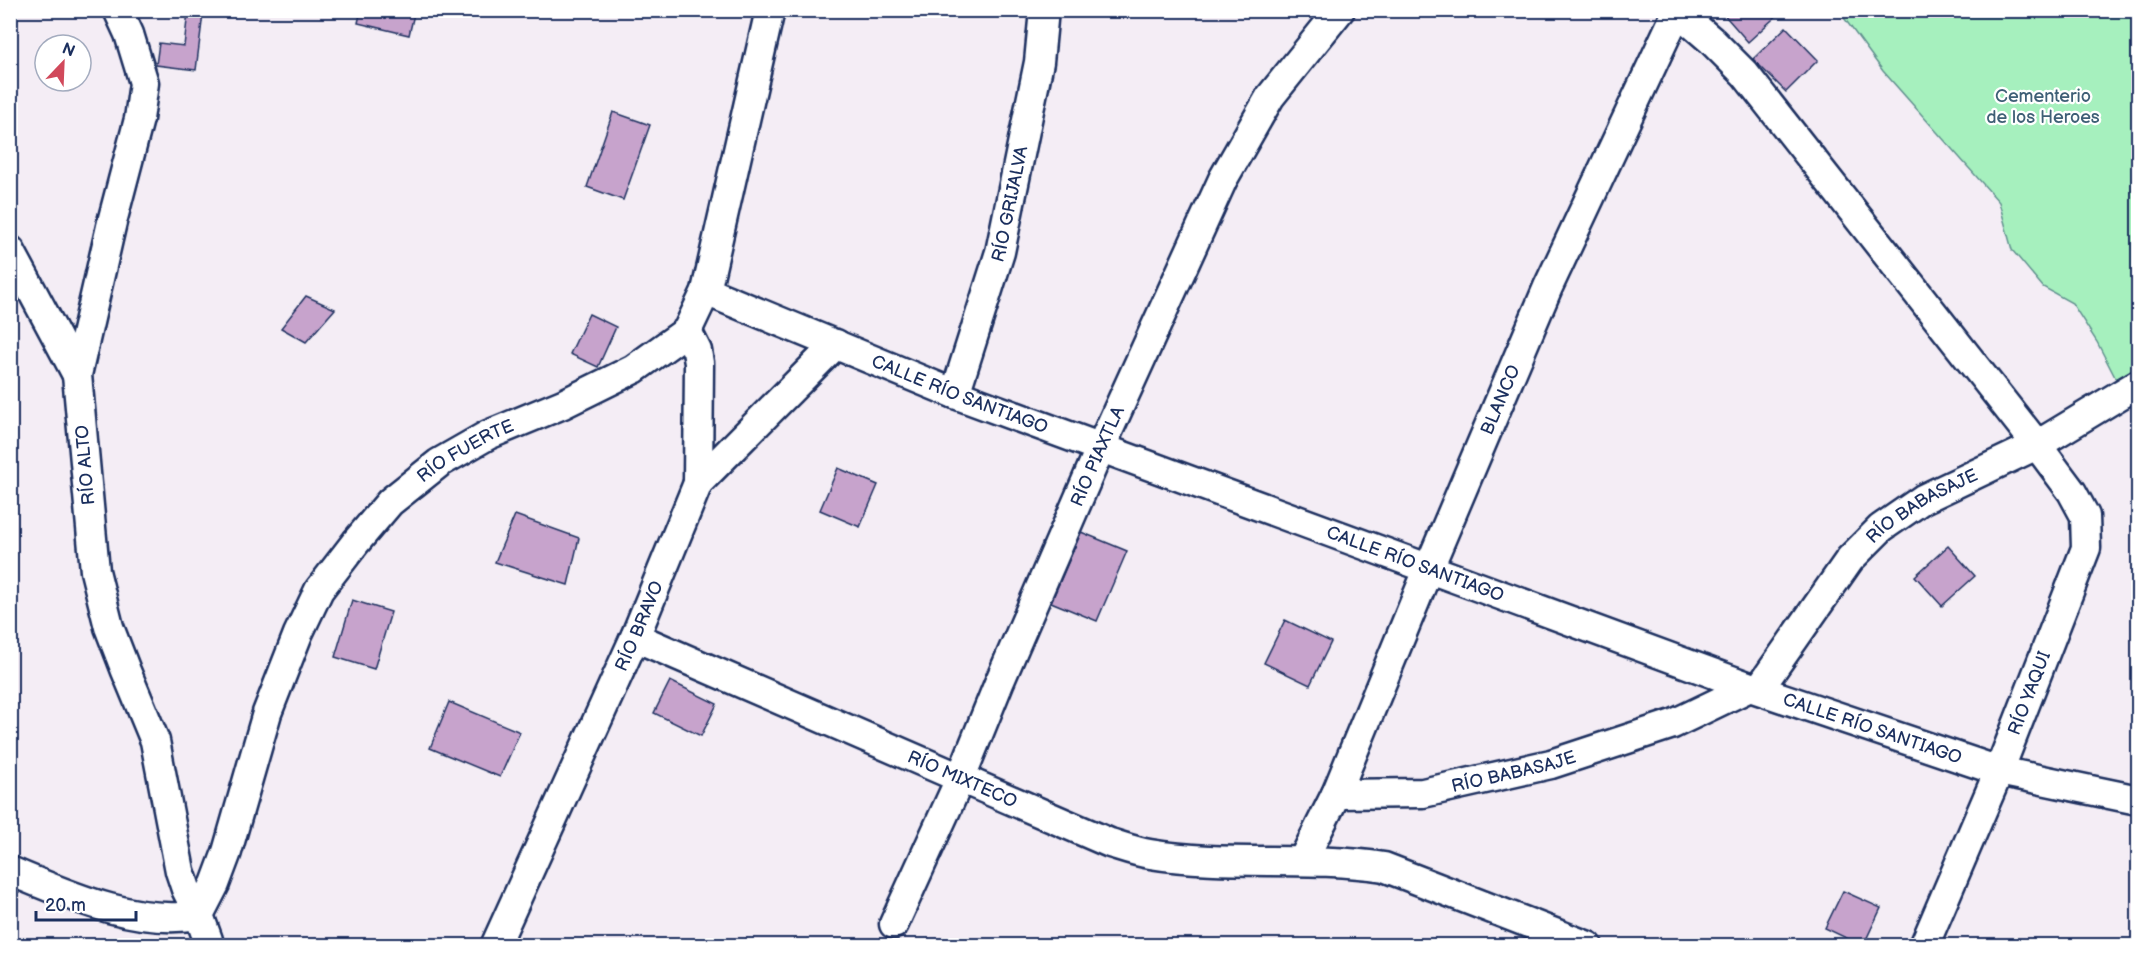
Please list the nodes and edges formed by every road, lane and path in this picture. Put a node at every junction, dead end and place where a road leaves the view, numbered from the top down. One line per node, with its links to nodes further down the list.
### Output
1 (118, 10): 10 (street, RÍO ALTO)
2 (770, 10): 7 (street, RÍO FUERTE)
3 (1044, 10): 12 (street, RÍO GRIJALVA)
4 (1340, 10): 14 (street, RÍO PIAXTLA)
5 (1676, 11): 13 (street, RÍO YAQUI); 16 (street, BLANCO)
6 (10, 250): 10 (street)
7 (706, 291): 8 (street, RÍO FUERTE); 9 (street, CALLE RÍO SANTIAGO)
8 (687, 331): 15 (street); 25 (street, RÍO FUERTE)
9 (836, 344): 12 (street, CALLE RÍO SANTIAGO); 15 (street, RÍO BRAVO)
10 (77, 375): 25 (street, RÍO ALTO)
11 (2139, 384): 13 (street, RÍO BABASAJE)
12 (955, 394): 14 (street, CALLE RÍO SANTIAGO)
13 (2037, 445): 18 (street, RÍO BABASAJE); 19 (street, RÍO YAQUI)
14 (1100, 449): 16 (street, CALLE RÍO SANTIAGO); 20 (street, RÍO PIAXTLA)
15 (698, 483): 17 (street, RÍO BRAVO)
16 (1428, 570): 18 (street, CALLE RÍO SANTIAGO); 21 (street, BLANCO)
17 (635, 637): 20 (street, RÍO MIXTECO); 28 (street, RÍO BRAVO)
18 (1754, 688): 19 (street, CALLE RÍO SANTIAGO); 21 (street, RÍO BABASAJE)
19 (1999, 771): 22 (street, CALLE RÍO SANTIAGO); 30 (street, RÍO YAQUI)
20 (961, 777): 23 (street, RÍO MIXTECO); 26 (street, RÍO PIAXTLA)
21 (1336, 794): 23 (street, BLANCO)
22 (2139, 800)
23 (1303, 860): 29 (street, RÍO MIXTECO)
24 (10, 871): 25 (street)
25 (199, 915): 27 (street)
26 (894, 924)
27 (206, 945)
28 (495, 945)
29 (1588, 945)
30 (1924, 945)

